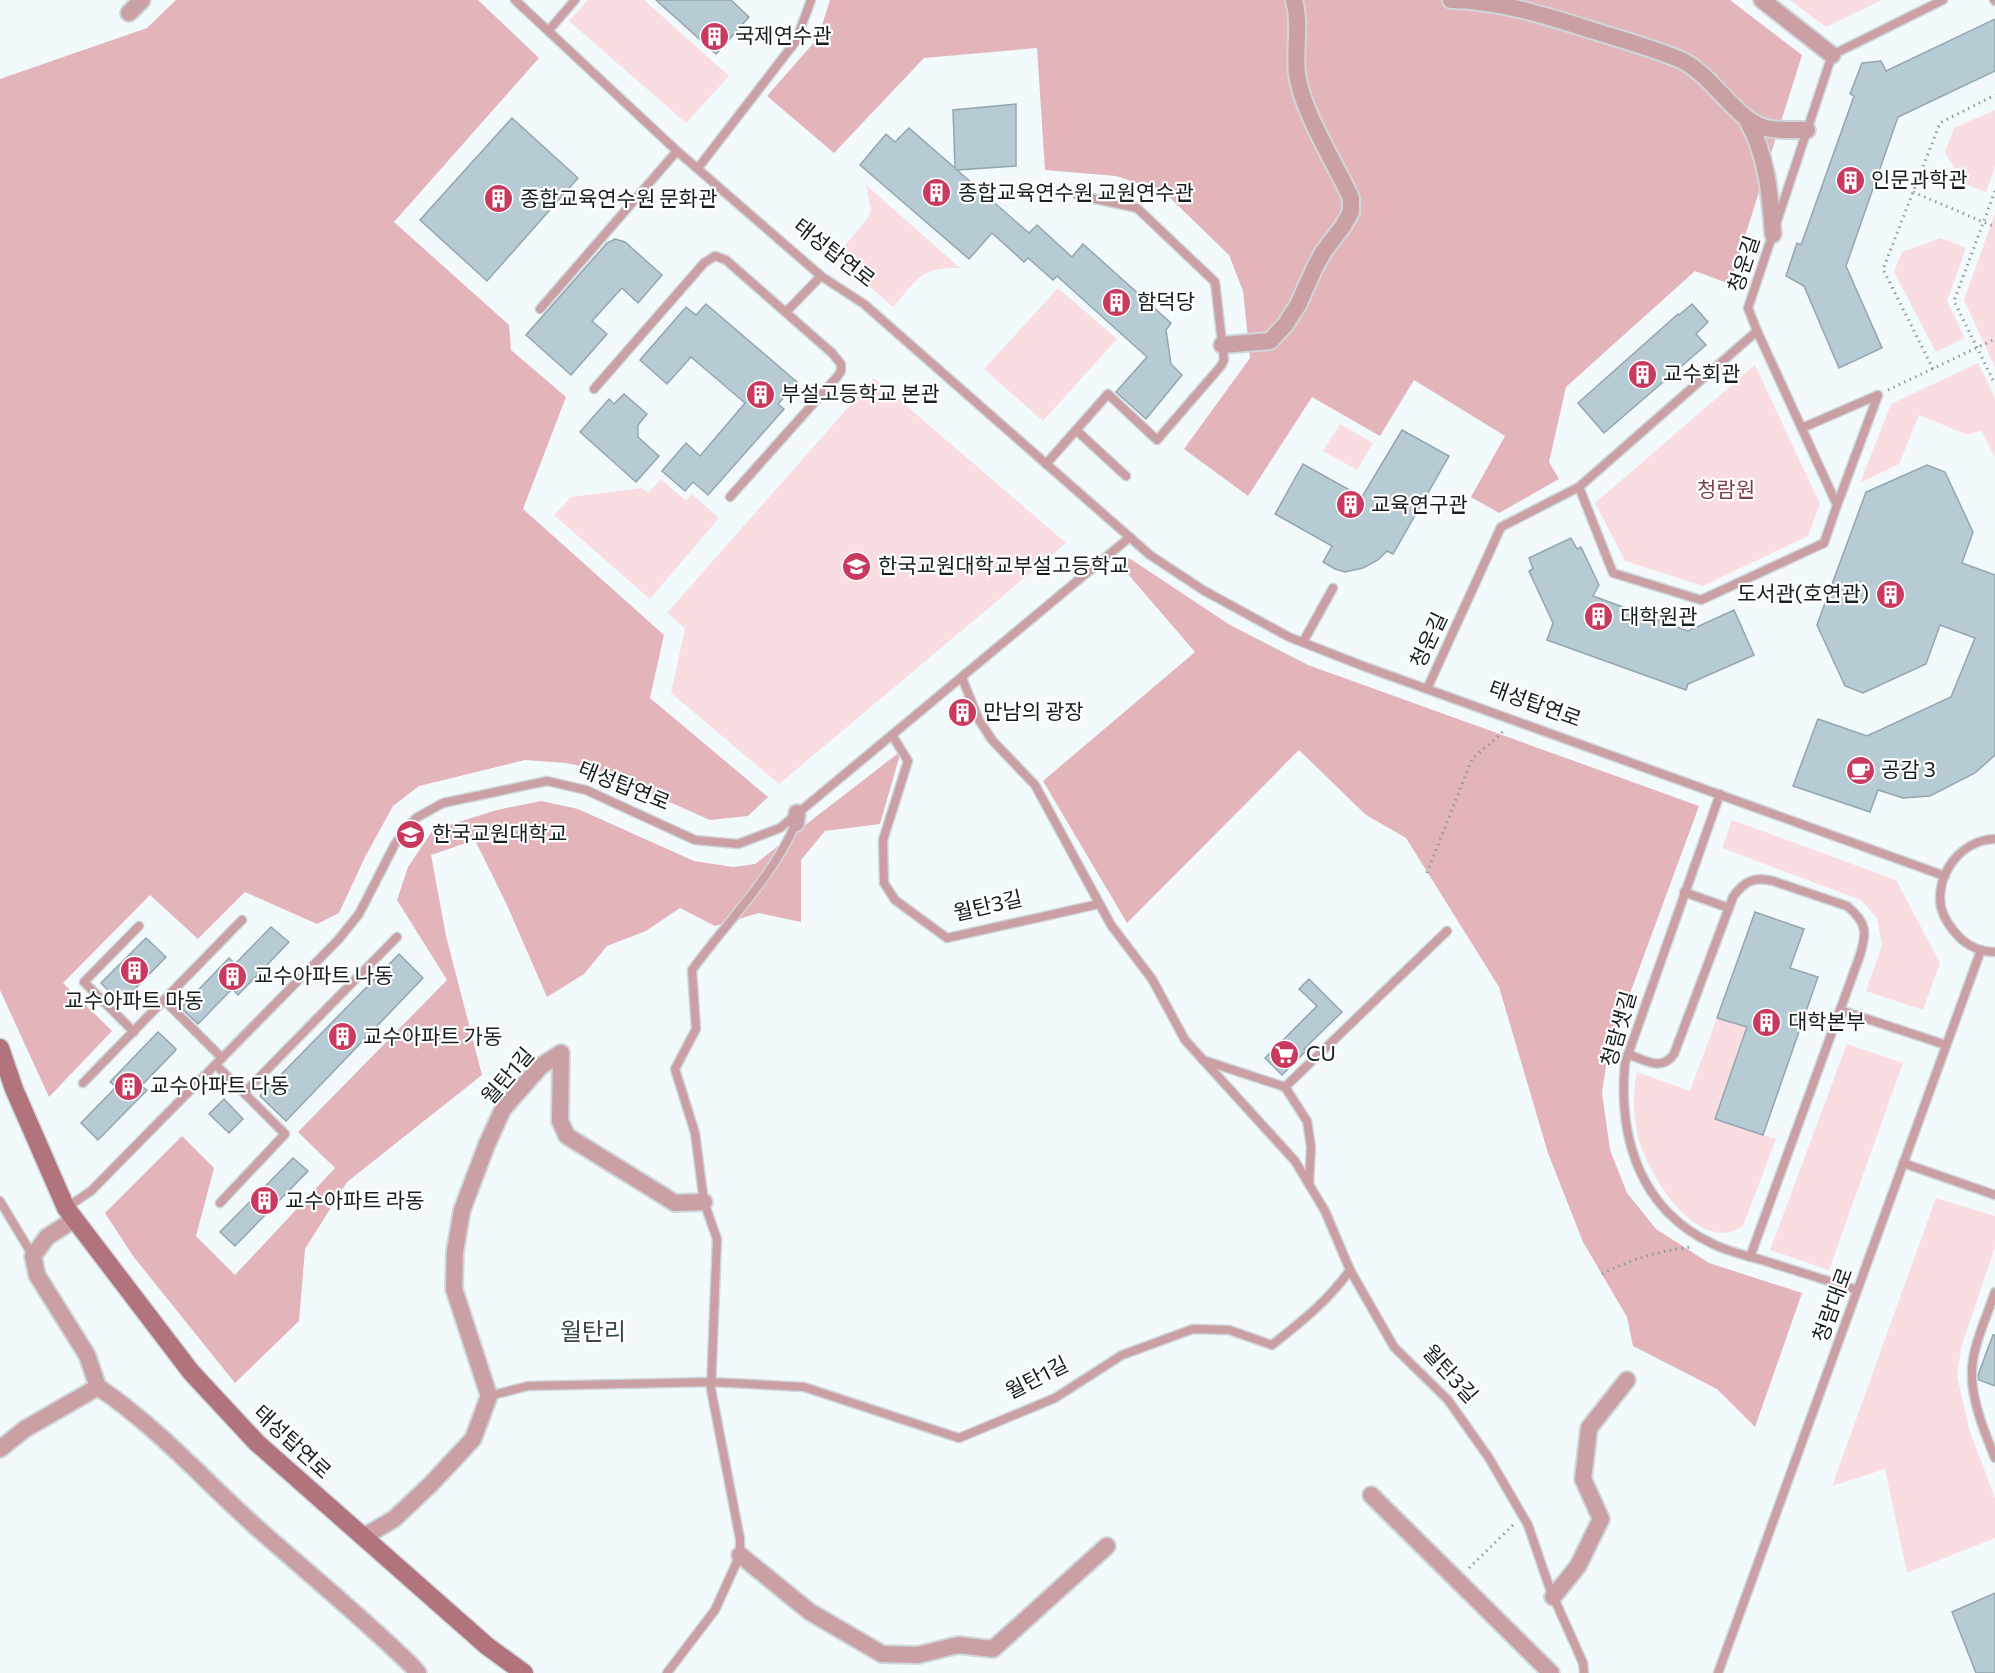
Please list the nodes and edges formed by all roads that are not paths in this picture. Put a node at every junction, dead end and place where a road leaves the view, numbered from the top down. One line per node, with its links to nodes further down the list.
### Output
1 (142, 0): 9 (street)
2 (515, 0): 10 (lane, 태성탑연로)
3 (575, 0): 10 (lane)
4 (811, 0): 15 (lane)
5 (1294, 0): 22 (street)
6 (1451, 0): 12 (street)
7 (1762, 0): 11 (street)
8 (1943, 0): 11 (lane)
9 (129, 13)
10 (549, 30): 14 (lane, 태성탑연로)
11 (1832, 55): 13 (lane, 청운길)
12 (1747, 120): 13 (street); 17 (street)
13 (1807, 130): 17 (lane, 청운길)
14 (677, 151): 15 (lane, 태성탑연로); 19 (lane)
15 (698, 168): 18 (lane, 태성탑연로)
16 (1077, 195): 22 (lane)
17 (1773, 234): 21 (lane, 청운길)
18 (821, 276): 20 (lane); 26 (lane, 태성탑연로)
19 (540, 309)
20 (786, 312): 23 (lane); 29 (lane)
21 (1757, 332): 24 (lane); 28 (lane, 청운길)
22 (1222, 345): 25 (lane)
23 (594, 389)
24 (1802, 428): 30 (lane); 30 (lane)
25 (1076, 430): 26 (lane); 27 (lane)
26 (1046, 464): 31 (lane, 태성탑연로)
27 (1126, 476)
28 (1579, 487): 30 (lane); 35 (lane, 청운길)
29 (730, 498)
30 (1837, 505)
31 (1130, 537): 33 (lane, 태성탑연로); 34 (lane, 태성탑연로)
32 (1333, 588): 33 (lane)
33 (1303, 642): 35 (lane, 태성탑연로)
34 (962, 678): 36 (lane, 태성탑연로); 42 (lane, 월탄3길)
35 (1427, 689): 37 (lane, 태성탑연로)
36 (892, 735): 38 (lane, 태성탑연로); 42 (lane, 월탄3길)
37 (1720, 794): 40 (lane, 태성탑연로); 41 (lane, 청람샛길)
38 (796, 818): 57 (lane, 태성탑연로); 65 (lane)
39 (1995, 839): 40 (lane)
40 (1945, 876): 48 (lane)
41 (1684, 892): 43 (lane); 55 (lane, 청람샛길)
42 (1099, 904): 56 (lane, 월탄3길)
43 (1729, 908): 51 (lane); 55 (lane)
44 (242, 920): 50 (lane)
45 (139, 926): 52 (lane)
46 (1447, 931): 59 (lane)
47 (396, 937): 60 (lane)
48 (1982, 950): 49 (lane); 53 (lane, 청람대로)
49 (1995, 952)
50 (164, 1000): 52 (lane); 57 (lane)
51 (1840, 1010): 53 (lane); 69 (lane)
52 (134, 1032): 58 (lane)
53 (1946, 1045): 61 (lane, 청람대로)
54 (0, 1048): 67 (main road, 태성탑연로)
55 (1628, 1054): 69 (lane, 청람샛길)
56 (1202, 1059): 59 (lane); 62 (lane, 월탄3길)
57 (219, 1061): 60 (lane); 67 (lane, 태성탑연로)
58 (83, 1083)
59 (1286, 1087): 62 (lane)
60 (244, 1092): 66 (lane)
61 (1903, 1163): 63 (lane); 71 (lane, 청람대로)
62 (1309, 1184): 70 (lane, 월탄3길)
63 (1995, 1195)
64 (0, 1201): 68 (lane)
65 (704, 1202): 74 (lane); 76 (street, 월탄1길)
66 (220, 1203)
67 (70, 1213): 68 (street); 80 (main road, 태성탑연로)
68 (33, 1256): 75 (street)
69 (1750, 1257): 71 (lane, 청람샛길)
70 (1350, 1270): 74 (lane, 월탄1길); 83 (lane, 월탄3길)
71 (1857, 1290): 89 (lane, 청람대로)
72 (1995, 1292): 78 (lane)
73 (1627, 1380): 83 (street)
74 (711, 1382): 76 (lane, 월탄1길); 82 (lane)
75 (98, 1388): 77 (street); 84 (street)
76 (489, 1396): 80 (street)
77 (0, 1449)
78 (1995, 1458)
79 (1371, 1495): 87 (street)
80 (363, 1537): 85 (main road, 태성탑연로)
81 (1107, 1546): 82 (street)
82 (740, 1555): 86 (lane)
83 (1554, 1597): 88 (lane, 월탄3길)
84 (418, 1673)
85 (524, 1673)
86 (667, 1673)
87 (1551, 1673)
88 (1584, 1673)
89 (1718, 1673)

